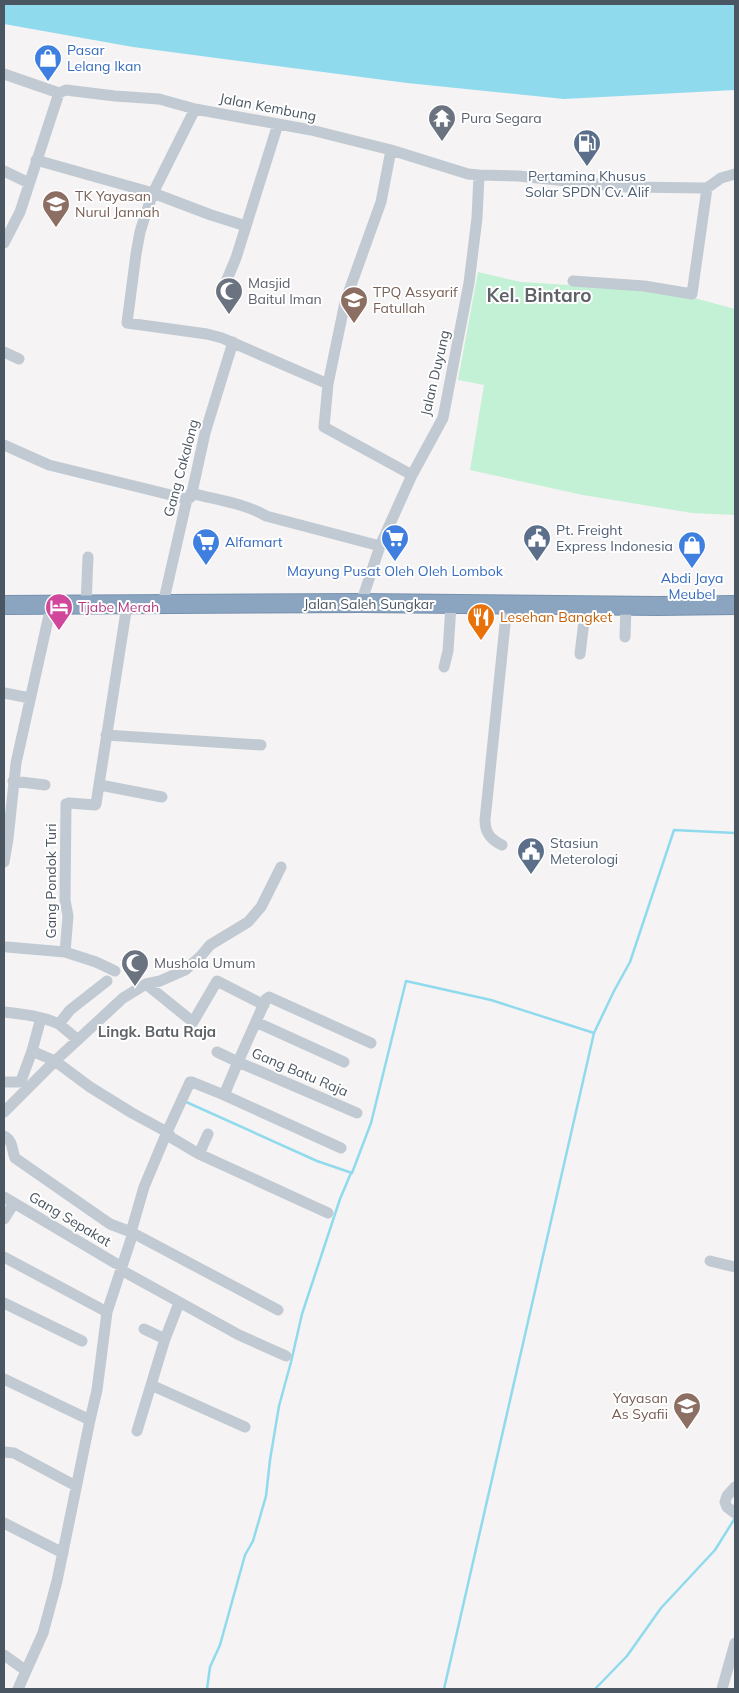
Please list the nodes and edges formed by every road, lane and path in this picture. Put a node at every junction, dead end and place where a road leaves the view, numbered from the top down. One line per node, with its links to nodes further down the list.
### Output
1 (4, 74): 2 (street, Jalan Kembung)
2 (59, 93): 3 (street, Jalan Kembung); 6 (street)
3 (195, 109): 4 (street, Jalan Kembung); 12 (street)
4 (278, 124): 5 (street, Jalan Kembung); 13 (street)
5 (391, 150): 8 (street, Jalan Kembung); 20 (street)
6 (36, 160): 10 (street); 12 (street)
7 (4, 171): 10 (street)
8 (473, 174): 11 (street, Jalan Kembung); 22 (street, Jalan Duyung)
9 (735, 174): 11 (street)
10 (29, 183): 14 (street)
11 (707, 188): 15 (street)
12 (153, 193): 13 (street); 17 (street)
13 (246, 226): 16 (street)
14 (4, 243)
15 (573, 281)
16 (223, 289)
17 (233, 342): 20 (street); 23 (street, Gang Cakalong)
18 (4, 352): 19 (street)
19 (19, 359)
20 (328, 384): 22 (street)
21 (4, 445): 23 (street)
22 (412, 475): 24 (street, Jalan Duyung)
23 (189, 496): 24 (street); 28 (street, Gang Cakalong)
24 (380, 546): 26 (street, Jalan Duyung)
25 (88, 557): 29 (street)
26 (360, 603): 28 (highway, Jalan Saleh Sungkar); 31 (highway, Jalan Saleh Sungkar)
27 (4, 604): 35 (highway, Jalan Saleh Sungkar)
28 (163, 604): 30 (highway, Jalan Saleh Sungkar)
29 (86, 605): 30 (highway, Jalan Saleh Sungkar); 35 (highway, Jalan Saleh Sungkar)
30 (127, 605): 42 (street, Gang Pondok Turi)
31 (451, 605): 32 (highway, Jalan Saleh Sungkar); 39 (street)
32 (507, 605): 33 (highway, Jalan Saleh Sungkar); 52 (street)
33 (586, 605): 36 (highway, Jalan Saleh Sungkar); 38 (street)
34 (735, 605): 36 (highway, Jalan Saleh Sungkar)
35 (51, 606): 41 (street)
36 (626, 606): 37 (street)
37 (625, 637)
38 (580, 654)
39 (444, 667)
40 (4, 693): 41 (street)
41 (30, 698): 45 (street)
42 (106, 735): 43 (street); 48 (street, Gang Pondok Turi)
43 (261, 745)
44 (4, 760): 45 (street)
45 (16, 763): 46 (street)
46 (13, 781): 47 (street); 50 (street)
47 (45, 785)
48 (100, 785): 49 (street); 56 (street, Gang Pondok Turi)
49 (162, 797)
50 (8, 798): 51 (street)
51 (6, 838): 53 (street)
52 (502, 845)
53 (4, 862)
54 (281, 867): 59 (street)
55 (7, 947): 56 (street, Gang Pondok Turi)
56 (65, 952): 57 (street)
57 (115, 971)
58 (107, 981): 64 (street)
59 (146, 984): 60 (street); 65 (street)
60 (264, 1005): 63 (street); 66 (street)
61 (4, 1012): 62 (street)
62 (41, 1018): 64 (street); 67 (street)
63 (256, 1022): 70 (street); 71 (street)
64 (59, 1024): 65 (street)
65 (78, 1040): 69 (street)
66 (371, 1043)
67 (32, 1051): 69 (street); 72 (street)
68 (217, 1052): 70 (street)
69 (55, 1061): 74 (street); 76 (street)
70 (238, 1062): 73 (street, Gang Batu Raja); 75 (street, Gang Batu Raja)
71 (344, 1062)
72 (4, 1082)
73 (224, 1095): 76 (street); 79 (street)
74 (4, 1112)
75 (357, 1113)
76 (169, 1134): 80 (street); 85 (street)
77 (208, 1134): 80 (street)
78 (4, 1136): 85 (street)
79 (341, 1148)
80 (199, 1154): 83 (street)
81 (4, 1197): 82 (street, Gang Sepakat)
82 (14, 1203): 84 (street); 89 (street, Gang Sepakat)
83 (328, 1213)
84 (4, 1219)
85 (132, 1233): 89 (street); 92 (street)
86 (4, 1257): 93 (street)
87 (710, 1262): 88 (street)
88 (735, 1267)
89 (121, 1268): 91 (street, Gang Sepakat); 93 (street)
90 (4, 1303): 96 (street)
91 (179, 1303): 95 (street); 97 (street, Gang Sepakat)
92 (278, 1310)
93 (108, 1312): 100 (street)
94 (144, 1329): 95 (street)
95 (165, 1339): 99 (street)
96 (82, 1341)
97 (286, 1356)
98 (4, 1379): 100 (street)
99 (151, 1385): 101 (street); 102 (street)
100 (90, 1420): 105 (street)
101 (245, 1427)
102 (137, 1431)
103 (4, 1451): 104 (street); 105 (street)
104 (4, 1459)
105 (76, 1486): 109 (street)
106 (735, 1487): 107 (street)
107 (734, 1512)
108 (4, 1523): 109 (street)
109 (63, 1554): 112 (street)
110 (735, 1643): 114 (street)
111 (4, 1655): 112 (street)
112 (25, 1670): 113 (street)
113 (22, 1687)
114 (722, 1689)

